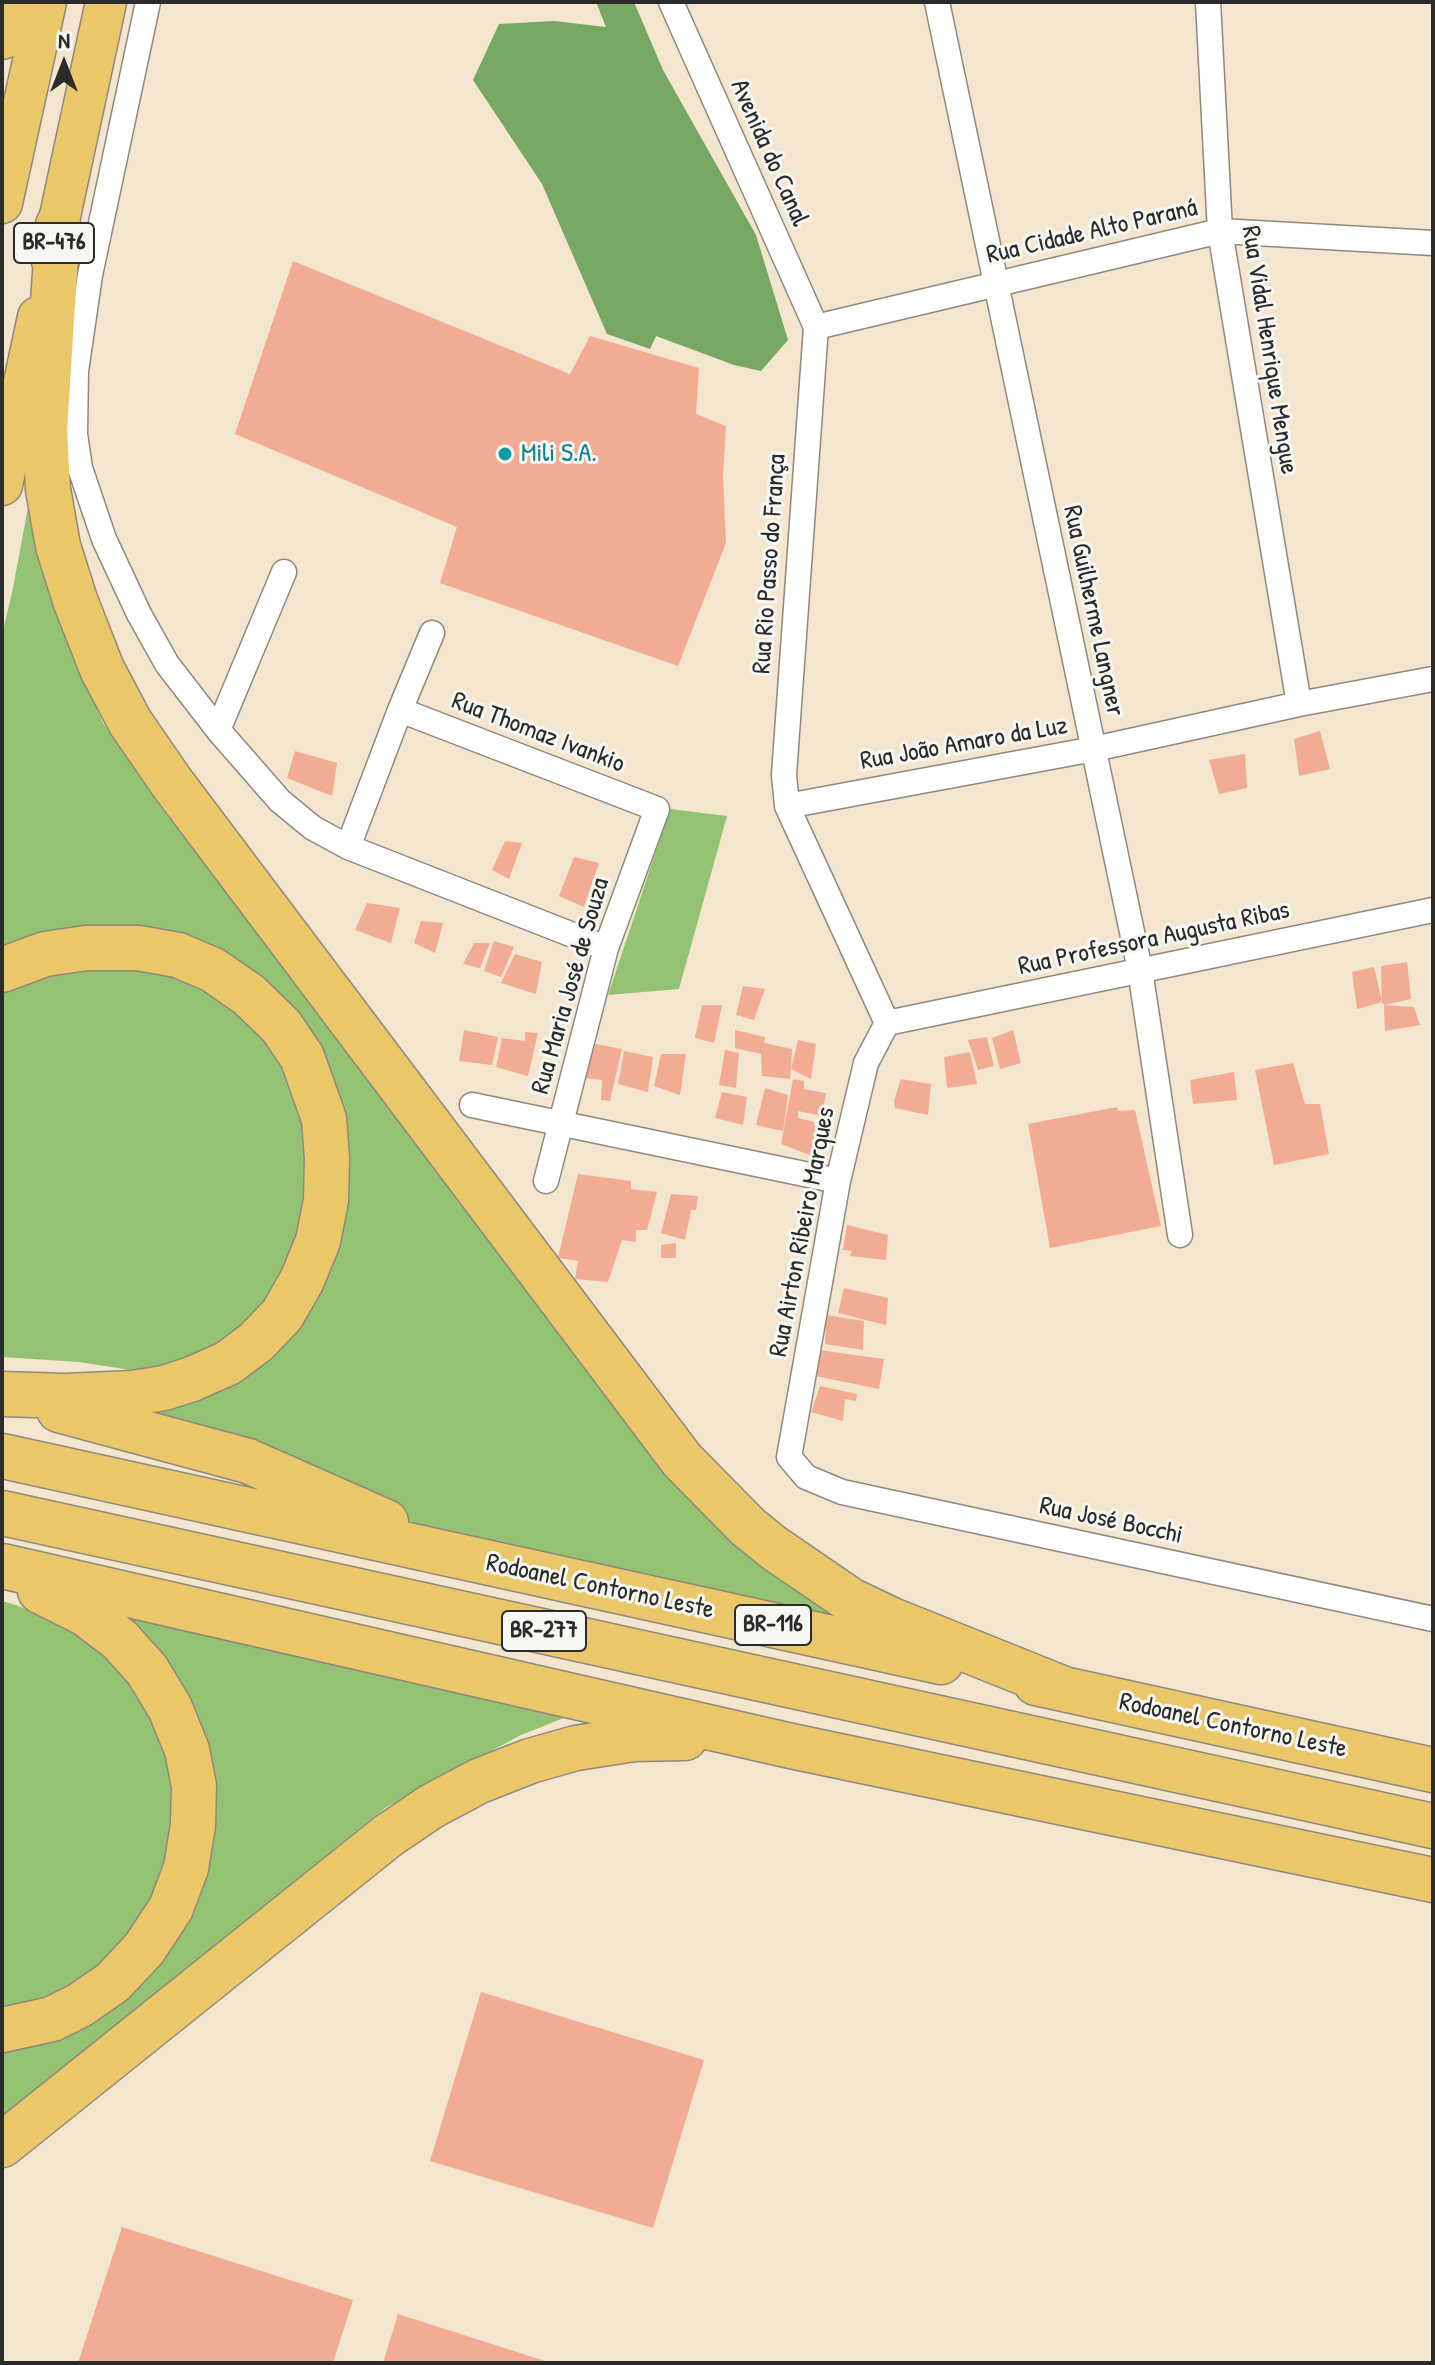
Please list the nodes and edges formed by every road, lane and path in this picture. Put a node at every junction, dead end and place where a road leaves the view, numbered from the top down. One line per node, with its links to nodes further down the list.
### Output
1 (18, 2): 8 (highway)
2 (46, 2): 9 (highway)
3 (106, 2): 10 (highway, BR-476)
4 (148, 2): 21 (street)
5 (671, 2): 14 (street, Avenida do Canal)
6 (937, 2): 13 (street, Rua Guilherme Langner)
7 (1208, 2): 11 (street, Rua Vidal Henrique Mengue)
8 (2, 37)
9 (2, 203)
10 (58, 225): 15 (highway, BR-476); 46 (highway)
11 (1220, 231): 12 (street, Rua Cidade Alto Paraná); 13 (street, Rua Cidade Alto Paraná); 19 (street, Rua Vidal Henrique Mengue)
12 (1433, 243)
13 (996, 284): 14 (street, Rua Cidade Alto Paraná); 22 (street, Rua Guilherme Langner)
14 (816, 327): 23 (street, Rua Rio Passo do França)
15 (2, 485)
16 (284, 572): 21 (street)
17 (432, 633): 20 (street)
18 (1433, 679): 19 (street, Rua João Amaro da Luz)
19 (1299, 704): 22 (street, Rua João Amaro da Luz)
20 (400, 710): 24 (street, Rua Thomaz Ivankio); 25 (street)
21 (218, 730): 25 (street)
22 (1094, 749): 23 (street, Rua João Amaro da Luz); 29 (street, Rua Guilherme Langner)
23 (787, 806): 30 (street)
24 (657, 809): 27 (street, Rua Maria José de Souza)
25 (348, 847): 27 (street)
26 (1433, 910): 29 (street, Rua Professora Augusta Ribas)
27 (606, 948): 32 (street, Rua Maria José de Souza)
28 (2, 970): 36 (highway)
29 (1140, 970): 30 (street, Rua Professora Augusta Ribas); 35 (street, Rua Guilherme Langner)
30 (887, 1023): 34 (street, Rua Airton Ribeiro Marques)
31 (472, 1105): 32 (street)
32 (561, 1122): 33 (street, Rua Maria José de Souza); 34 (street)
33 (546, 1181)
34 (838, 1181): 38 (street, Rua Airton Ribeiro Marques)
35 (1180, 1235)
36 (2, 1395): 40 (highway, BR-116)
37 (2, 1456): 40 (highway, Rodoanel Contorno Leste)
38 (789, 1457): 44 (street, Rua José Bocchi)
39 (2, 1513): 45 (highway, Rodoanel Contorno Leste / BR-277)
40 (482, 1561): 46 (highway, Rodoanel Contorno Leste / BR-116)
41 (2, 1566): 43 (highway)
42 (2, 1573): 51 (highway)
43 (133, 1596): 45 (highway); 47 (highway)
44 (1433, 1619)
45 (495, 1620): 49 (highway, Rodoanel Contorno Leste / BR-277)
46 (1064, 1689): 48 (highway, Rodoanel Contorno Leste / BR-116)
47 (791, 1746): 50 (highway); 52 (highway)
48 (1433, 1770)
49 (1433, 1826)
50 (1433, 1880)
51 (2, 2030)
52 (2, 2145)

